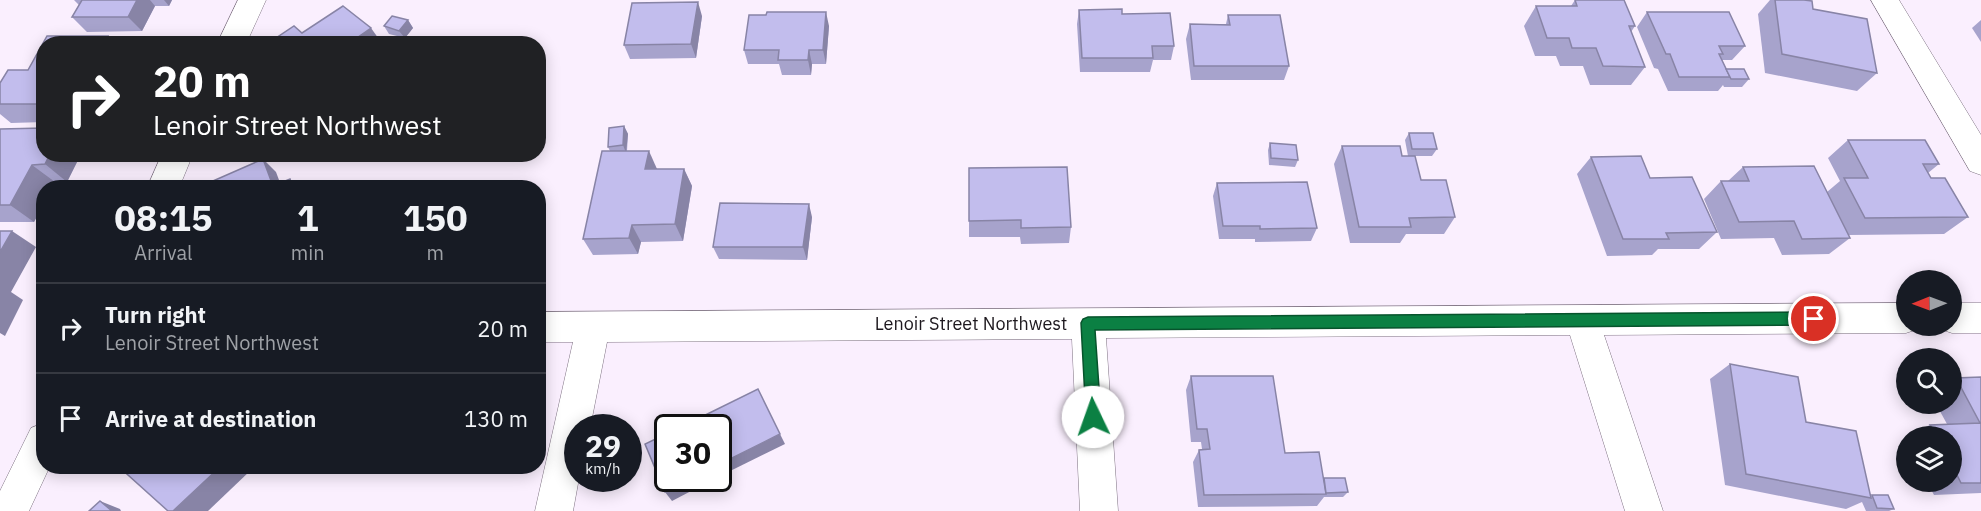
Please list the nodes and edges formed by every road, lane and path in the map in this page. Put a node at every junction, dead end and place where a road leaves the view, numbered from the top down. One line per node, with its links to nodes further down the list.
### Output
1 (252, 0): 3 (street)
2 (1885, 0): 5 (street)
3 (235, 36)
4 (174, 162): 6 (street)
5 (1981, 162)
6 (167, 180)
7 (1896, 318): 10 (street, Lenoir Street Northwest)
8 (1962, 318): 9 (street)
9 (1981, 318)
10 (1582, 320): 11 (street, Lenoir Street Northwest); 18 (street)
11 (1088, 323): 13 (street, Lenoir Street Northwest); 17 (street)
12 (546, 327): 13 (street, Lenoir Street Northwest)
13 (592, 327): 16 (street)
14 (36, 457): 15 (street)
15 (10, 511)
16 (554, 511)
17 (1099, 511)
18 (1644, 511)

